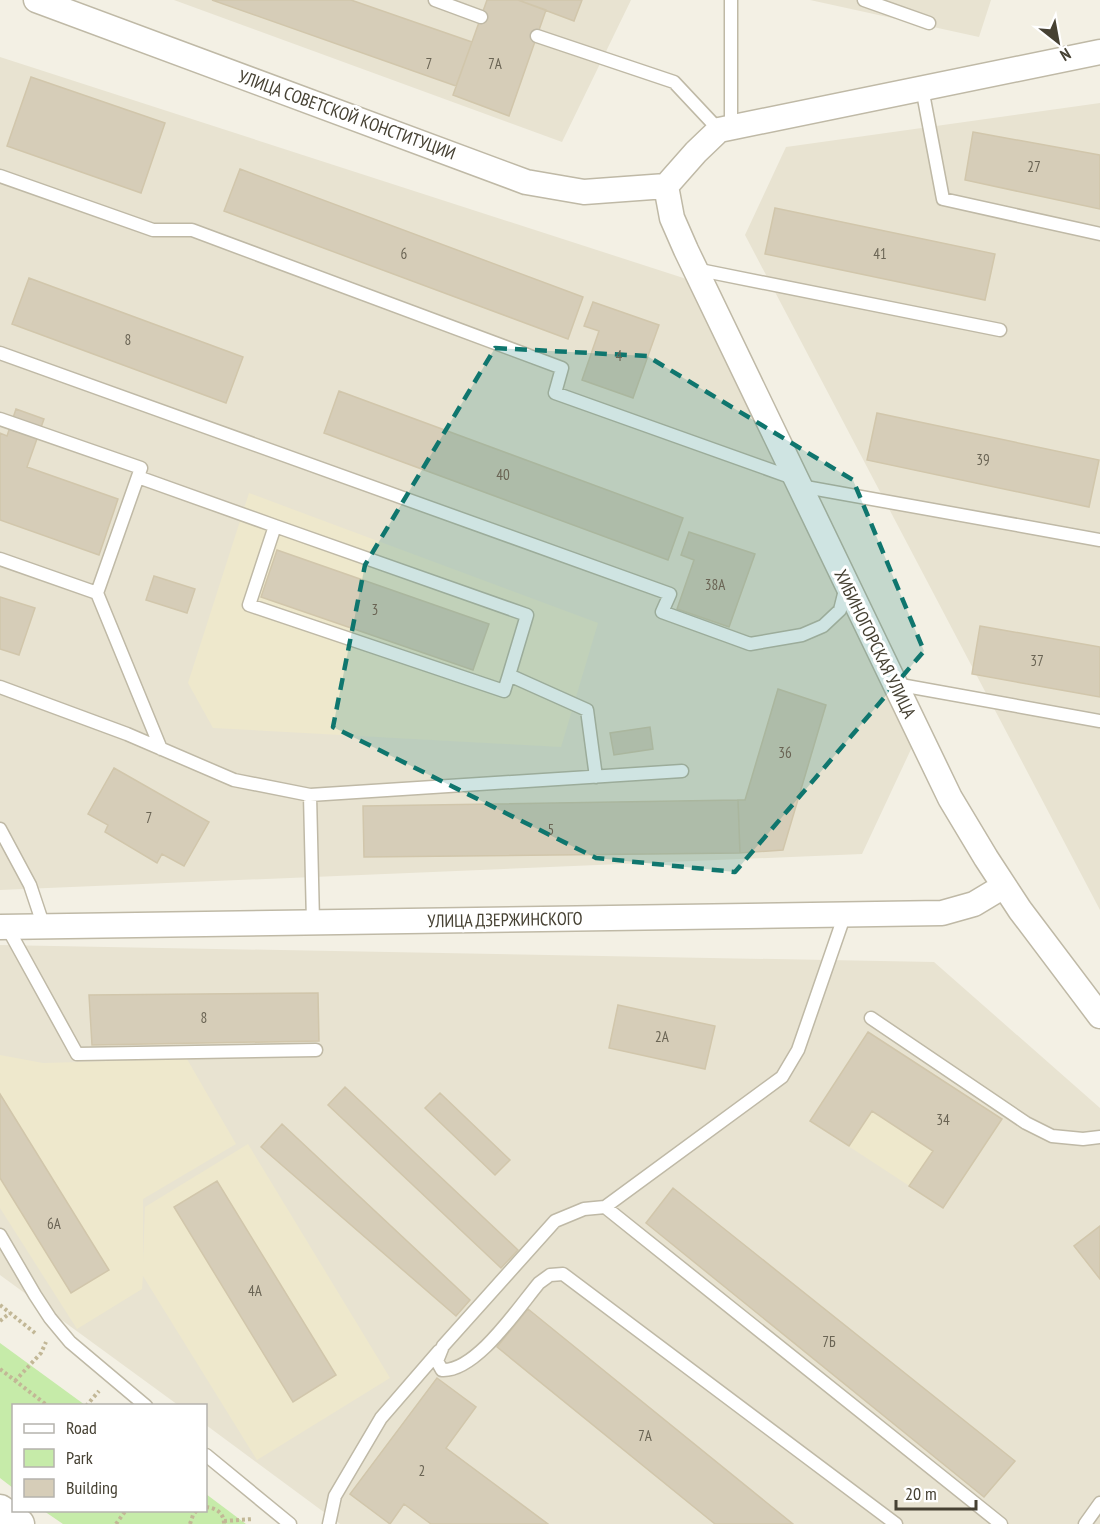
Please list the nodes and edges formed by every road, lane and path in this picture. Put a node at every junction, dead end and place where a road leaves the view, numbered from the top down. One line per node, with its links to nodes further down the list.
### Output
1 (36, 0): 12 (street, УЛИЦА СОВЕТСКОЙ КОНСТИТУЦИИ)
2 (435, 0): 5 (lane)
3 (731, 0): 10 (lane)
4 (864, 0): 6 (lane)
5 (481, 17)
6 (929, 23)
7 (537, 36): 10 (lane)
8 (1100, 52): 9 (street)
9 (922, 88): 10 (street); 13 (lane)
10 (725, 129): 12 (street)
11 (0, 176): 19 (lane)
12 (666, 186): 14 (street, ХИБИНОГОРСКАЯ УЛИЦА)
13 (1100, 234)
14 (691, 260): 15 (lane); 19 (street, ХИБИНОГОРСКАЯ УЛИЦА)
15 (1000, 330)
16 (0, 353): 23 (lane)
17 (0, 419): 18 (lane)
18 (138, 477): 20 (lane); 24 (lane)
19 (796, 482): 21 (lane); 23 (street, ХИБИНОГОРСКАЯ УЛИЦА)
20 (275, 526): 25 (lane); 25 (lane)
21 (1100, 540)
22 (0, 559): 24 (lane)
23 (846, 584): 26 (street, ХИБИНОГОРСКАЯ УЛИЦА)
24 (97, 593): 29 (lane)
25 (508, 675): 31 (lane)
26 (895, 684): 28 (lane); 34 (street, ХИБИНОГОРСКАЯ УЛИЦА)
27 (0, 687): 29 (lane)
28 (1100, 722)
29 (161, 749): 32 (lane)
30 (682, 771): 31 (lane)
31 (596, 777): 32 (lane)
32 (310, 795): 36 (lane)
33 (0, 829): 38 (lane)
34 (1004, 886): 35 (street, УЛИЦА ДЗЕРЖИНСКОГО); 39 (street, ХИБИНОГОРСКАЯ УЛИЦА)
35 (845, 914): 36 (street, УЛИЦА ДЗЕРЖИНСКОГО); 43 (lane)
36 (313, 922): 38 (street, УЛИЦА ДЗЕРЖИНСКОГО)
37 (4, 927): 38 (street, УЛИЦА ДЗЕРЖИНСКОГО); 41 (lane)
38 (44, 927)
39 (1100, 1016)
40 (872, 1018): 42 (lane)
41 (316, 1050)
42 (1100, 1137)
43 (605, 1207): 48 (lane); 66 (lane)
44 (0, 1235): 52 (lane)
45 (10, 1313): 46 (path)
46 (0, 1321)
47 (46, 1341): 50 (path)
48 (443, 1346): 64 (lane); 65 (lane)
49 (0, 1369): 50 (path)
50 (15, 1381): 51 (path)
51 (45, 1404)
52 (144, 1404)
53 (207, 1456): 63 (lane)
54 (1100, 1503): 67 (lane)
55 (207, 1507): 62 (path)
56 (0, 1510): 60 (street)
57 (189, 1512): 59 (path)
58 (195, 1512): 59 (path)
59 (193, 1515): 61 (path)
60 (19, 1524)
61 (190, 1524)
62 (224, 1524)
63 (290, 1524)
64 (329, 1524)
65 (896, 1524)
66 (1001, 1524)
67 (1085, 1524)

